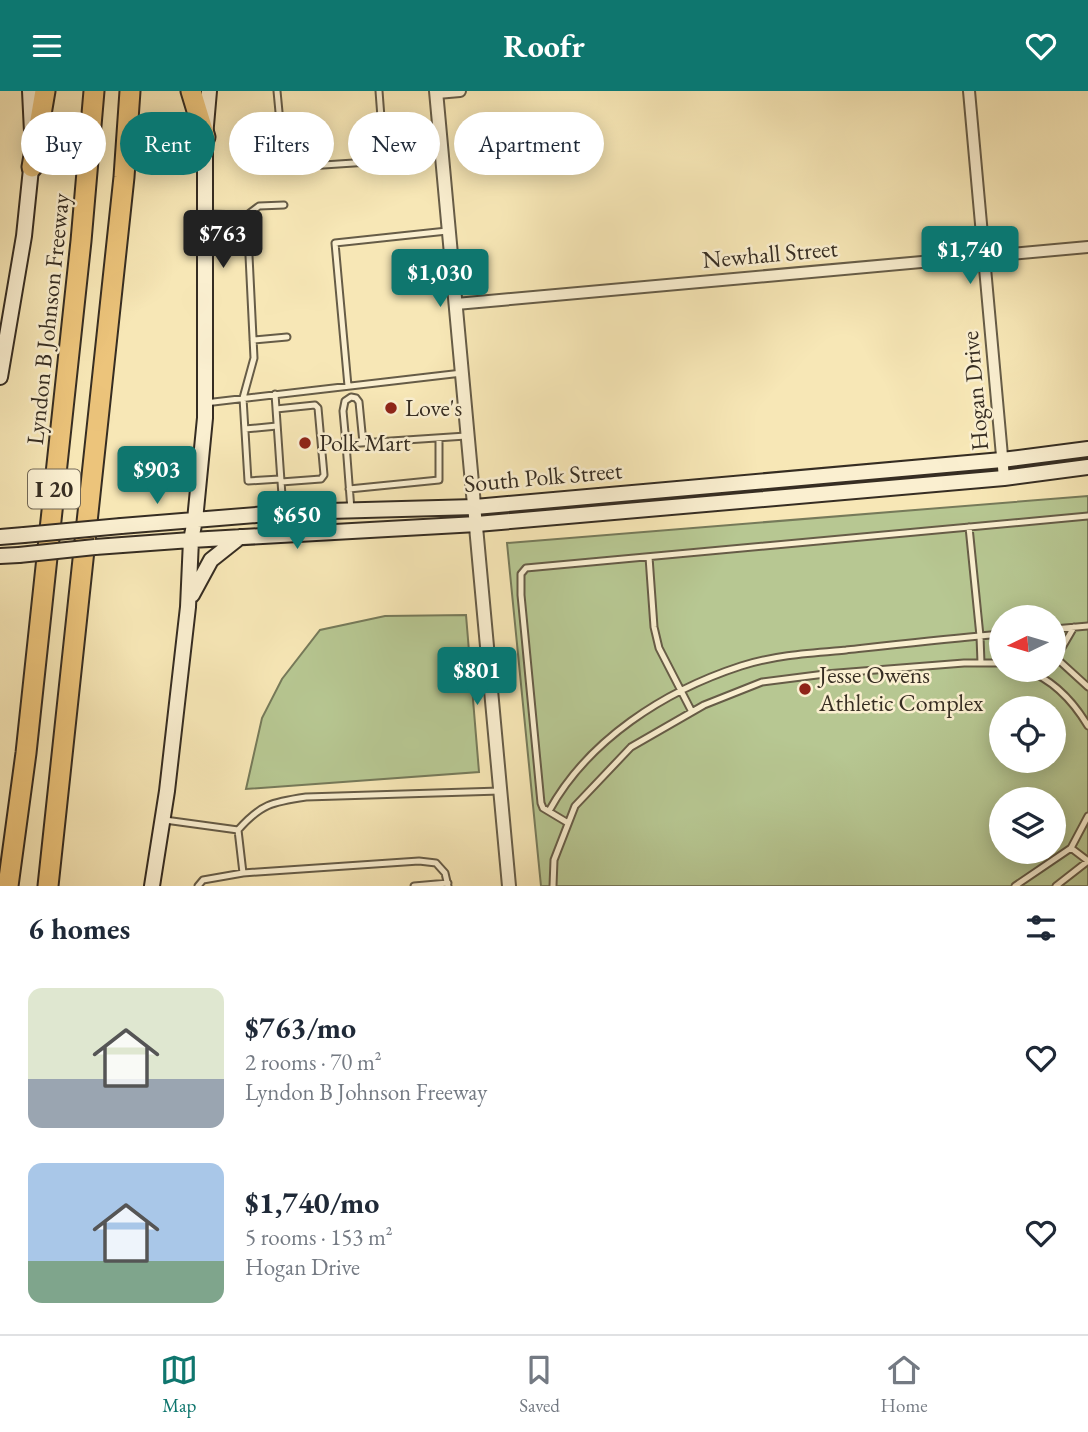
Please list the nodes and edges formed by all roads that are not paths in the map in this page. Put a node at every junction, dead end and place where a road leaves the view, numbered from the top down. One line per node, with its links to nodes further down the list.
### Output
1 (30, 91): 12 (main road, Lyndon B Johnson Freeway)
2 (45, 91): 13 (highway)
3 (94, 91): 86 (highway, Lyndon B Johnson Freeway / I 20)
4 (130, 91): 76 (highway, I 20)
5 (191, 91): 14 (highway)
6 (209, 91): 15 (main road)
7 (277, 91): 8 (lane)
8 (379, 91)
9 (460, 91): 11 (street)
10 (969, 91): 23 (street, Hogan Drive)
11 (437, 92): 21 (street)
12 (31, 112)
13 (41, 112)
14 (197, 112)
15 (207, 112)
16 (31, 175): 28 (main road, Lyndon B Johnson Freeway)
17 (205, 175): 19 (main road)
18 (284, 205): 20 (lane)
19 (205, 214): 20 (lane); 32 (main road)
20 (247, 215): 26 (lane)
21 (449, 231): 24 (street); 29 (lane)
22 (1088, 247): 23 (street, Newhall Street)
23 (983, 256): 24 (street, Newhall Street); 41 (street, Hogan Drive)
24 (456, 304): 27 (street)
25 (288, 338): 26 (lane)
26 (253, 340): 31 (lane)
27 (462, 373): 29 (lane); 36 (street)
28 (0, 377)
29 (348, 386): 30 (lane)
30 (275, 394): 31 (lane); 33 (lane)
31 (243, 398): 32 (lane); 35 (lane)
32 (205, 403): 52 (main road)
33 (276, 409): 34 (lane); 44 (lane)
34 (277, 426): 35 (lane); 44 (lane)
35 (247, 434): 44 (lane)
36 (468, 436): 37 (lane); 48 (street)
37 (439, 438): 38 (lane); 46 (lane)
38 (363, 443): 39 (lane); 39 (lane)
39 (346, 445): 46 (lane)
40 (1088, 449): 41 (main road, South Polk Street)
41 (1002, 460): 43 (street, Hogan Drive); 45 (main road, South Polk Street)
42 (1088, 467): 43 (main road, South Polk Street)
43 (1004, 478): 47 (main road, South Polk Street)
44 (281, 480): 50 (lane)
45 (755, 482): 47 (main road); 48 (main road, South Polk Street)
46 (349, 488): 49 (lane)
47 (757, 499): 53 (main road, South Polk Street)
48 (475, 507): 49 (main road, South Polk Street); 53 (street)
49 (351, 510): 50 (main road, South Polk Street)
50 (283, 513): 52 (main road, South Polk Street)
51 (1088, 516): 54 (lane)
52 (195, 520): 55 (main road, South Polk Street, bridge); 57 (main road)
53 (477, 524): 56 (main road, South Polk Street); 75 (street)
54 (969, 527): 59 (lane); 65 (lane)
55 (0, 537)
56 (241, 537): 57 (main road, South Polk Street); 60 (main road)
57 (191, 540): 58 (main road, South Polk Street, bridge); 60 (main road)
58 (0, 556)
59 (649, 557): 72 (lane); 77 (lane)
60 (188, 607): 79 (main road)
61 (1088, 626): 62 (lane)
62 (1074, 627): 63 (lane); 66 (lane)
63 (1066, 628)
64 (989, 635): 65 (lane)
65 (980, 636): 67 (lane); 72 (lane)
66 (1066, 640)
67 (981, 663): 68 (lane); 73 (lane)
68 (989, 663)
69 (1066, 667): 71 (lane)
70 (1050, 683): 74 (lane)
71 (1088, 687)
72 (680, 691): 73 (lane); 77 (lane)
73 (692, 712): 80 (lane)
74 (1088, 725)
75 (501, 791): 81 (lane); 92 (street)
76 (56, 810): 87 (highway, I 20); 88 (highway)
77 (549, 811): 80 (lane)
78 (1088, 816): 82 (lane)
79 (162, 820): 81 (lane); 89 (main road)
80 (568, 824): 93 (lane)
81 (238, 830): 84 (lane)
82 (1072, 848): 83 (lane); 94 (lane)
83 (1088, 861): 95 (lane)
84 (243, 873): 85 (lane); 90 (lane)
85 (448, 885): 91 (lane)
86 (8, 886)
87 (48, 886)
88 (57, 886)
89 (152, 886)
90 (198, 886)
91 (414, 886)
92 (509, 886)
93 (553, 886)
94 (1015, 886)
95 (1056, 886)

